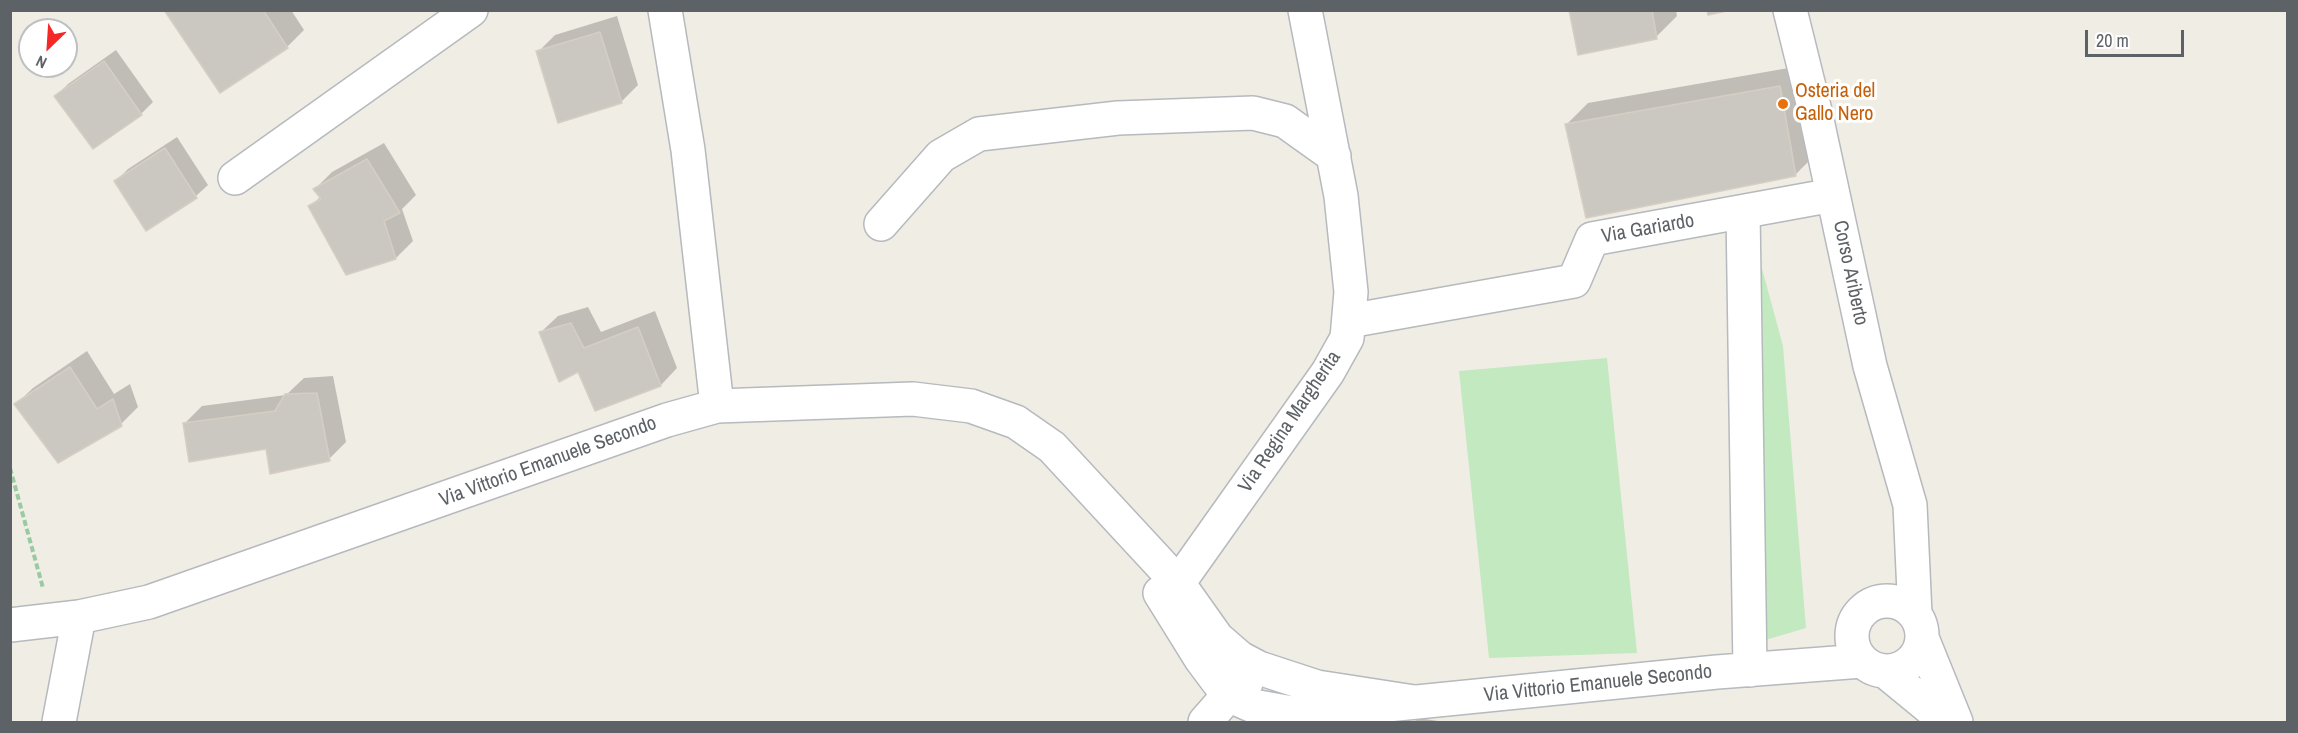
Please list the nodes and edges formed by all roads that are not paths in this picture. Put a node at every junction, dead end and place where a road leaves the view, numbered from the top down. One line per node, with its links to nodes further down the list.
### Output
1 (471, 10): 6 (street)
2 (665, 10): 11 (street)
3 (1305, 10): 5 (street, Via Regina Margherita)
4 (1790, 10): 7 (street, Corso Ariberto)
5 (1334, 156): 9 (street); 10 (street, Via Regina Margherita)
6 (235, 178)
7 (1833, 195): 8 (street, Via Gariardo); 12 (street, Corso Ariberto)
8 (1743, 212): 10 (street, Via Gariardo); 19 (street)
9 (881, 224)
10 (1348, 321): 13 (street, Via Regina Margherita)
11 (717, 406): 13 (street, Via Vittorio Emanuele Secondo); 15 (street, Via Vittorio Emanuele Secondo)
12 (1913, 535): 14 (street); 17 (street, Corso Ariberto)
13 (1172, 592): 20 (street, Via Vittorio Emanuele Secondo); 21 (street, Via Vittorio Emanuele Secondo)
14 (1864, 614): 17 (street); 18 (street); 19 (street, Via Vittorio Emanuele Secondo)
15 (65, 618): 16 (street, Via Vittorio Emanuele Secondo); 23 (street)
16 (10, 625)
17 (1919, 626): 18 (street); 26 (street)
18 (1874, 666): 19 (street, Via Vittorio Emanuele Secondo); 25 (street)
19 (1765, 669): 22 (street, Via Vittorio Emanuele Secondo)
20 (1358, 694): 21 (street, Via Vittorio Emanuele Secondo); 22 (street, Via Vittorio Emanuele Secondo)
21 (1228, 695): 22 (street, Via Vittorio Emanuele Secondo); 24 (street)
22 (1414, 702)
23 (59, 723)
24 (1205, 723)
25 (1947, 723)
26 (1956, 723)

